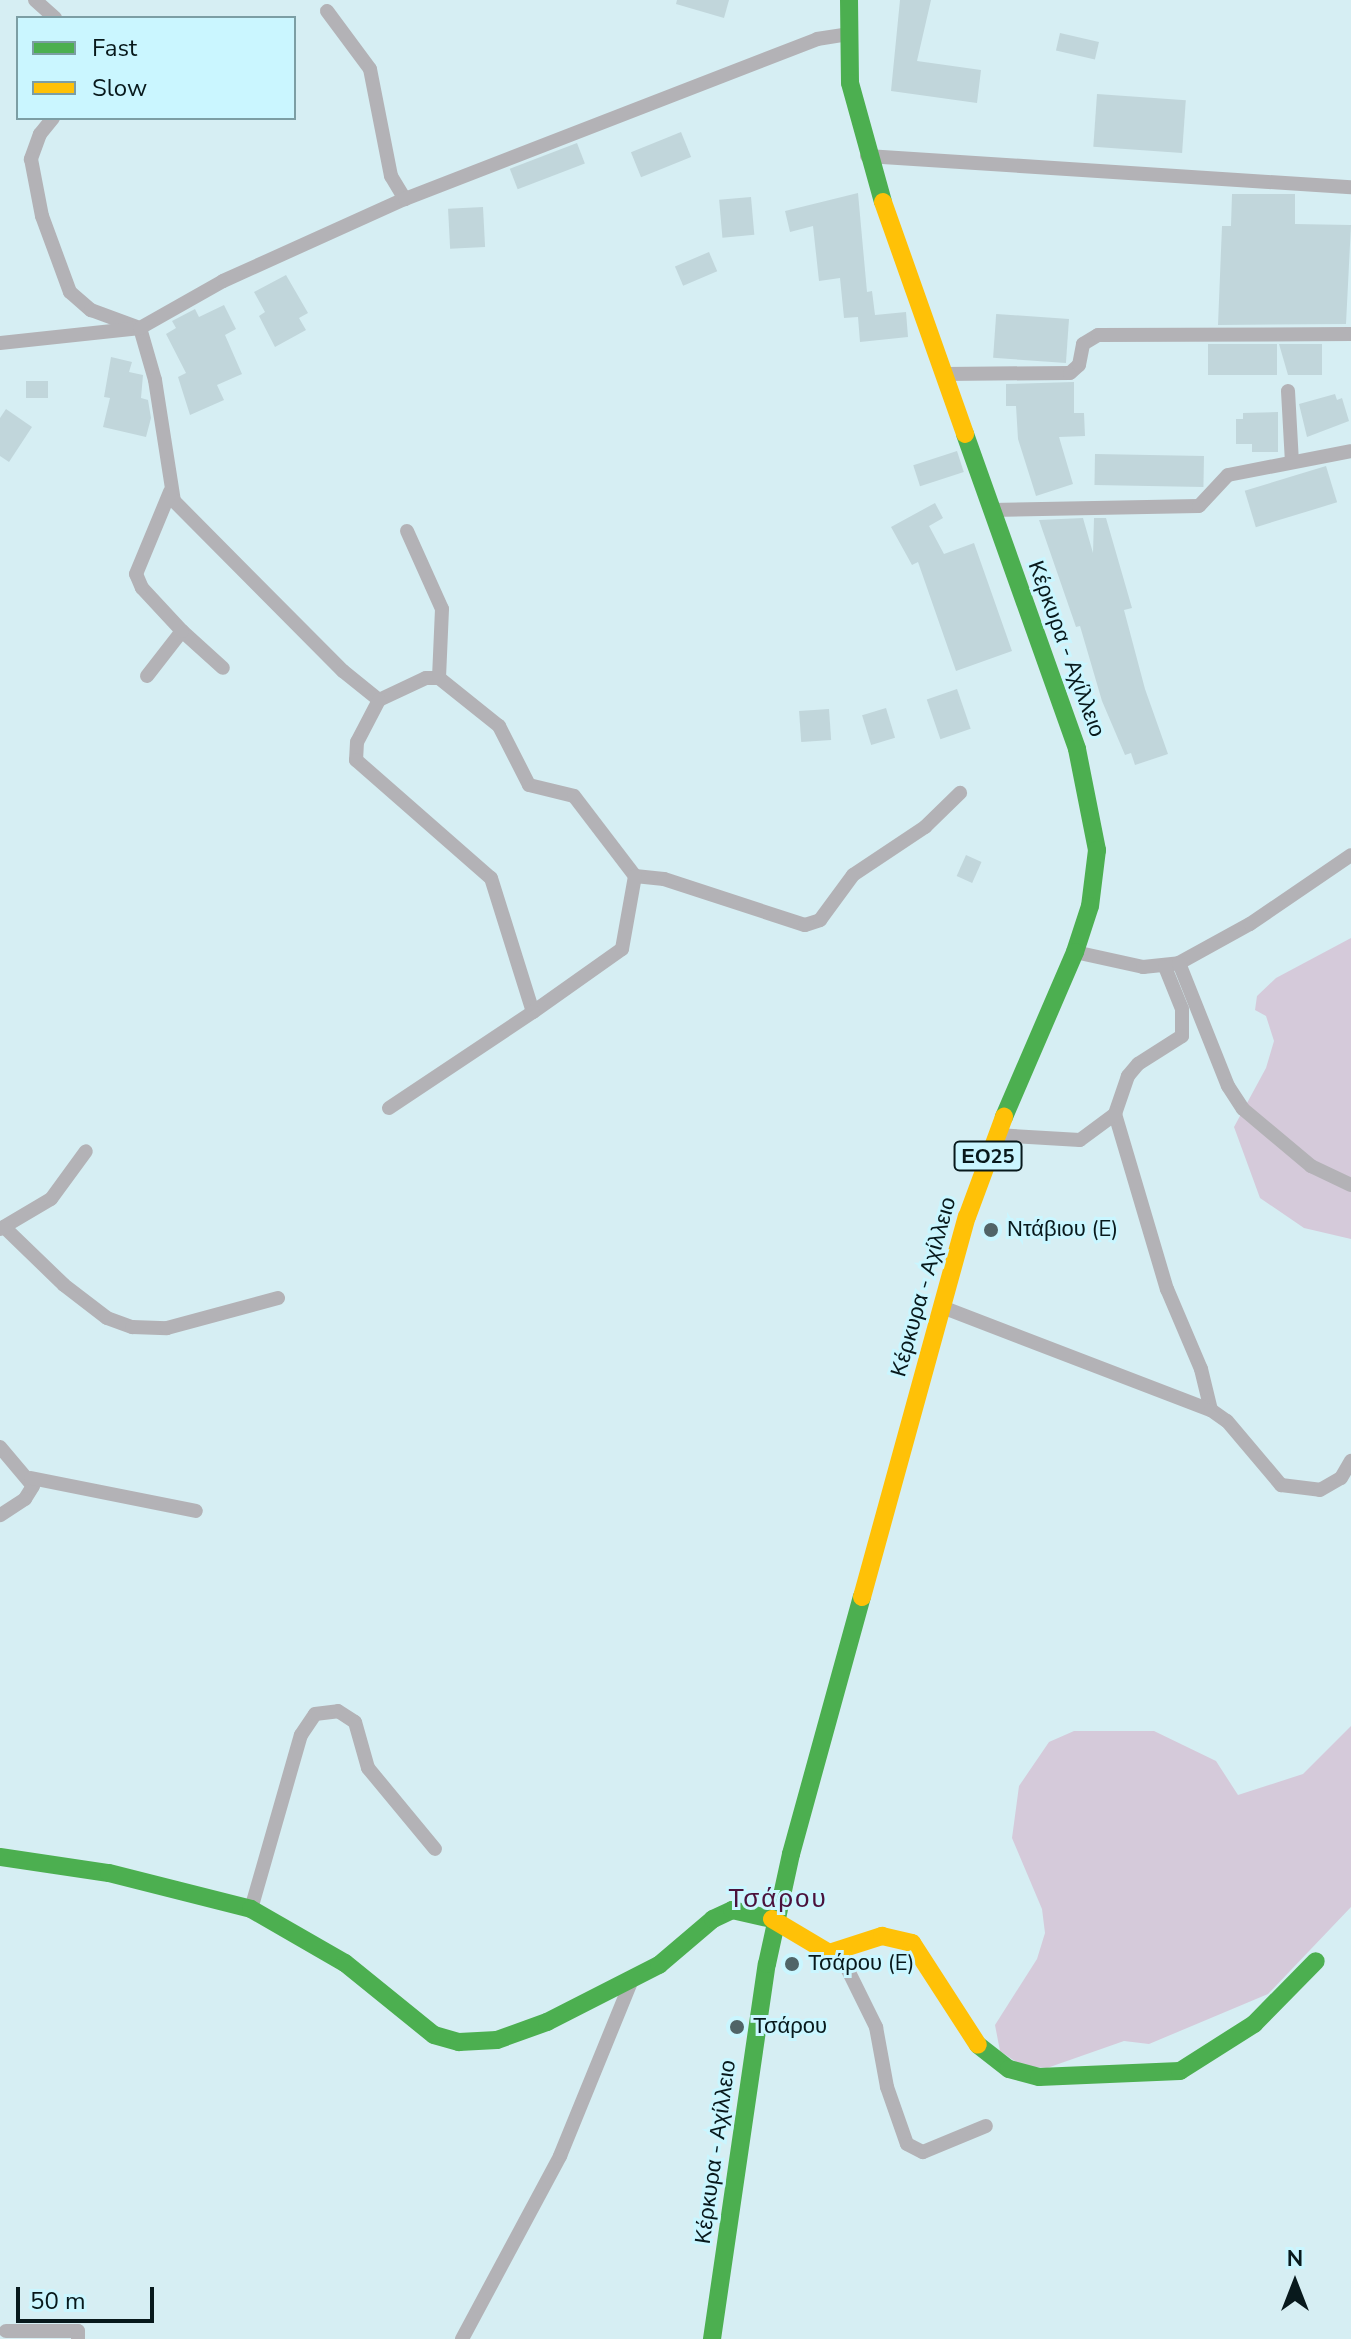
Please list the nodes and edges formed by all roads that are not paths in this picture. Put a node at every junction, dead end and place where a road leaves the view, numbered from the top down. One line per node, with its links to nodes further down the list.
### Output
1 (35, 0): 4 (street)
2 (849, 0): 5 (main road, Κέρκυρα - Αχίλλειο / ΕΟ25)
3 (327, 11): 9 (street)
4 (53, 16)
5 (847, 34): 7 (main road, Κέρκυρα - Αχίλλειο / ΕΟ25); 9 (street)
6 (52, 120): 10 (street)
7 (867, 156): 8 (street); 13 (main road, Κέρκυρα - Αχίλλειο / ΕΟ25)
8 (1351, 187)
9 (405, 199): 10 (street)
10 (140, 328): 12 (street); 17 (street)
11 (1351, 334): 13 (street)
12 (0, 343)
13 (945, 374): 18 (main road, Κέρκυρα - Αχίλλειο / ΕΟ25)
14 (1288, 391): 16 (street)
15 (1351, 451): 16 (street)
16 (1292, 462): 18 (street)
17 (170, 492): 20 (street); 24 (street)
18 (991, 510): 28 (main road, Κέρκυρα - Αχίλλειο / ΕΟ25)
19 (407, 531): 23 (street)
20 (182, 631): 21 (street); 22 (street)
21 (223, 668)
22 (147, 676)
23 (439, 678): 24 (street); 27 (street)
24 (379, 700): 30 (street)
25 (960, 793): 27 (street)
26 (1351, 855): 29 (street)
27 (635, 876): 30 (street)
28 (1075, 952): 29 (street); 33 (main road, Κέρκυρα - Αχίλλειο / ΕΟ25)
29 (1172, 965): 32 (street); 35 (street)
30 (533, 1012): 31 (street)
31 (389, 1108)
32 (1115, 1114): 33 (street); 39 (street)
33 (996, 1135): 38 (main road, Κέρκυρα - Αχίλλειο / ΕΟ25)
34 (86, 1151): 36 (street)
35 (1351, 1185)
36 (2, 1228): 37 (street)
37 (278, 1298)
38 (942, 1307): 39 (street); 48 (main road, Κέρκυρα - Αχίλλειο / ΕΟ25)
39 (1211, 1410): 41 (street)
40 (0, 1447): 42 (street)
41 (1351, 1461)
42 (31, 1478): 43 (street); 44 (street)
43 (196, 1511)
44 (0, 1515)
45 (435, 1849): 47 (street)
46 (0, 1857): 47 (main road)
47 (251, 1909): 51 (main road)
48 (774, 1921): 49 (main road); 51 (main road); 56 (main road, Κέρκυρα - Αχίλλειο / ΕΟ25)
49 (839, 1952): 50 (main road); 52 (street)
50 (1316, 1961)
51 (632, 1980): 55 (street)
52 (986, 2126)
53 (6, 2331): 54 (street)
54 (78, 2339)
55 (462, 2339)
56 (712, 2339)

